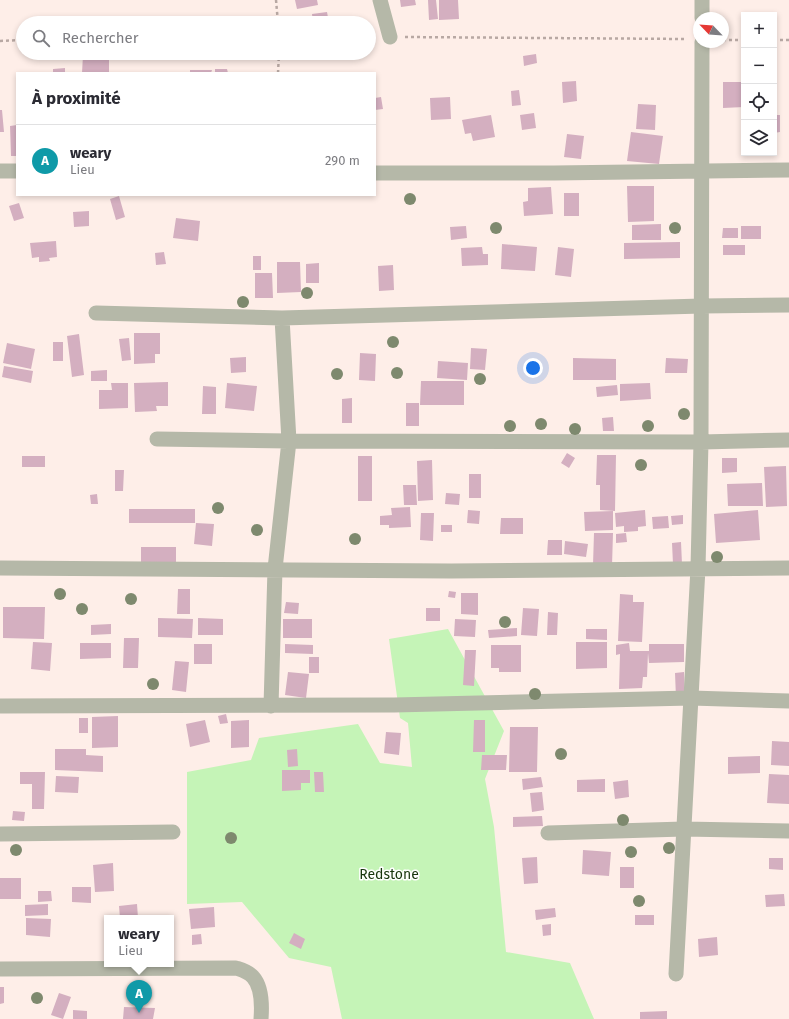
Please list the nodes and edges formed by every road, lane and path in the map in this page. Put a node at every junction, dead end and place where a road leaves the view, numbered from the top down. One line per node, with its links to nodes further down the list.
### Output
1 (276, 0): 5 (path)
2 (380, 0): 6 (street)
3 (702, 0): 4 (street)
4 (702, 12)
5 (277, 16)
6 (390, 37): 13 (path)
7 (16, 40): 12 (path)
8 (729, 40): 9 (path)
9 (741, 40)
10 (777, 40): 11 (path)
11 (789, 40)
12 (0, 41)
13 (693, 41)
14 (697, 48): 20 (street)
15 (278, 60): 16 (path)
16 (278, 72)
17 (789, 170): 20 (street)
18 (0, 171): 19 (street)
19 (16, 171)
20 (703, 171): 21 (street); 23 (street)
21 (376, 173)
22 (789, 305): 23 (street)
23 (702, 306): 25 (street); 29 (street)
24 (96, 313): 25 (street)
25 (282, 318): 28 (street)
26 (157, 439): 28 (street)
27 (789, 440): 29 (street)
28 (289, 441): 29 (street); 33 (street)
29 (701, 442): 31 (street)
30 (0, 568): 33 (street)
31 (698, 568): 32 (street); 33 (street); 34 (street)
32 (789, 568)
33 (275, 569): 37 (street)
34 (691, 698): 35 (street); 37 (street); 38 (street)
35 (789, 701)
36 (0, 706): 37 (street)
37 (271, 706)
38 (684, 829): 39 (street); 41 (street); 44 (street)
39 (789, 831)
40 (173, 832): 42 (street)
41 (548, 833)
42 (0, 834)
43 (0, 969): 45 (street)
44 (676, 974)
45 (261, 1019)

